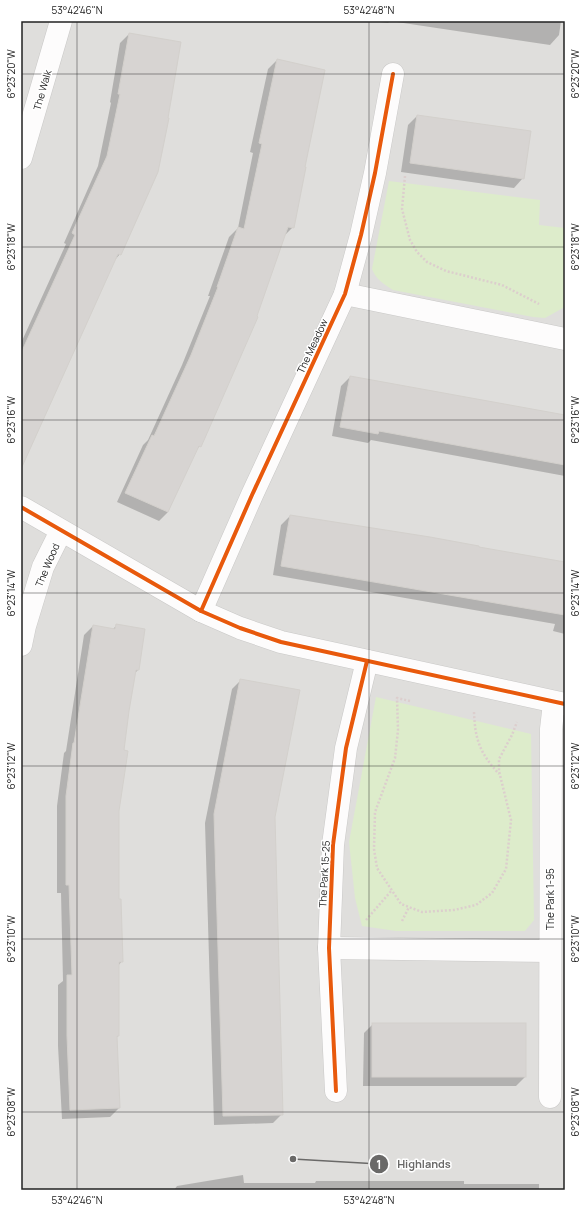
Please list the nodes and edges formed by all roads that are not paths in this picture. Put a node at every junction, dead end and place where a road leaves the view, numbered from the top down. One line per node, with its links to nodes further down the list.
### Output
1 (62, 21): 3 (street, The Walk)
2 (393, 74): 4 (street, The Meadow)
3 (21, 158)
4 (345, 294): 5 (street); 8 (street, The Meadow)
5 (565, 339)
6 (21, 507): 7 (street)
7 (61, 531): 8 (street); 9 (street, The Wood)
8 (201, 611): 10 (street)
9 (21, 645)
10 (367, 661): 11 (street); 12 (street, The Park 15-25)
11 (560, 703): 13 (street, The Park 1-95)
12 (329, 948): 13 (street); 14 (street, The Park 15-25)
13 (550, 951): 15 (street, The Park 1-95)
14 (336, 1091)
15 (550, 1097)

